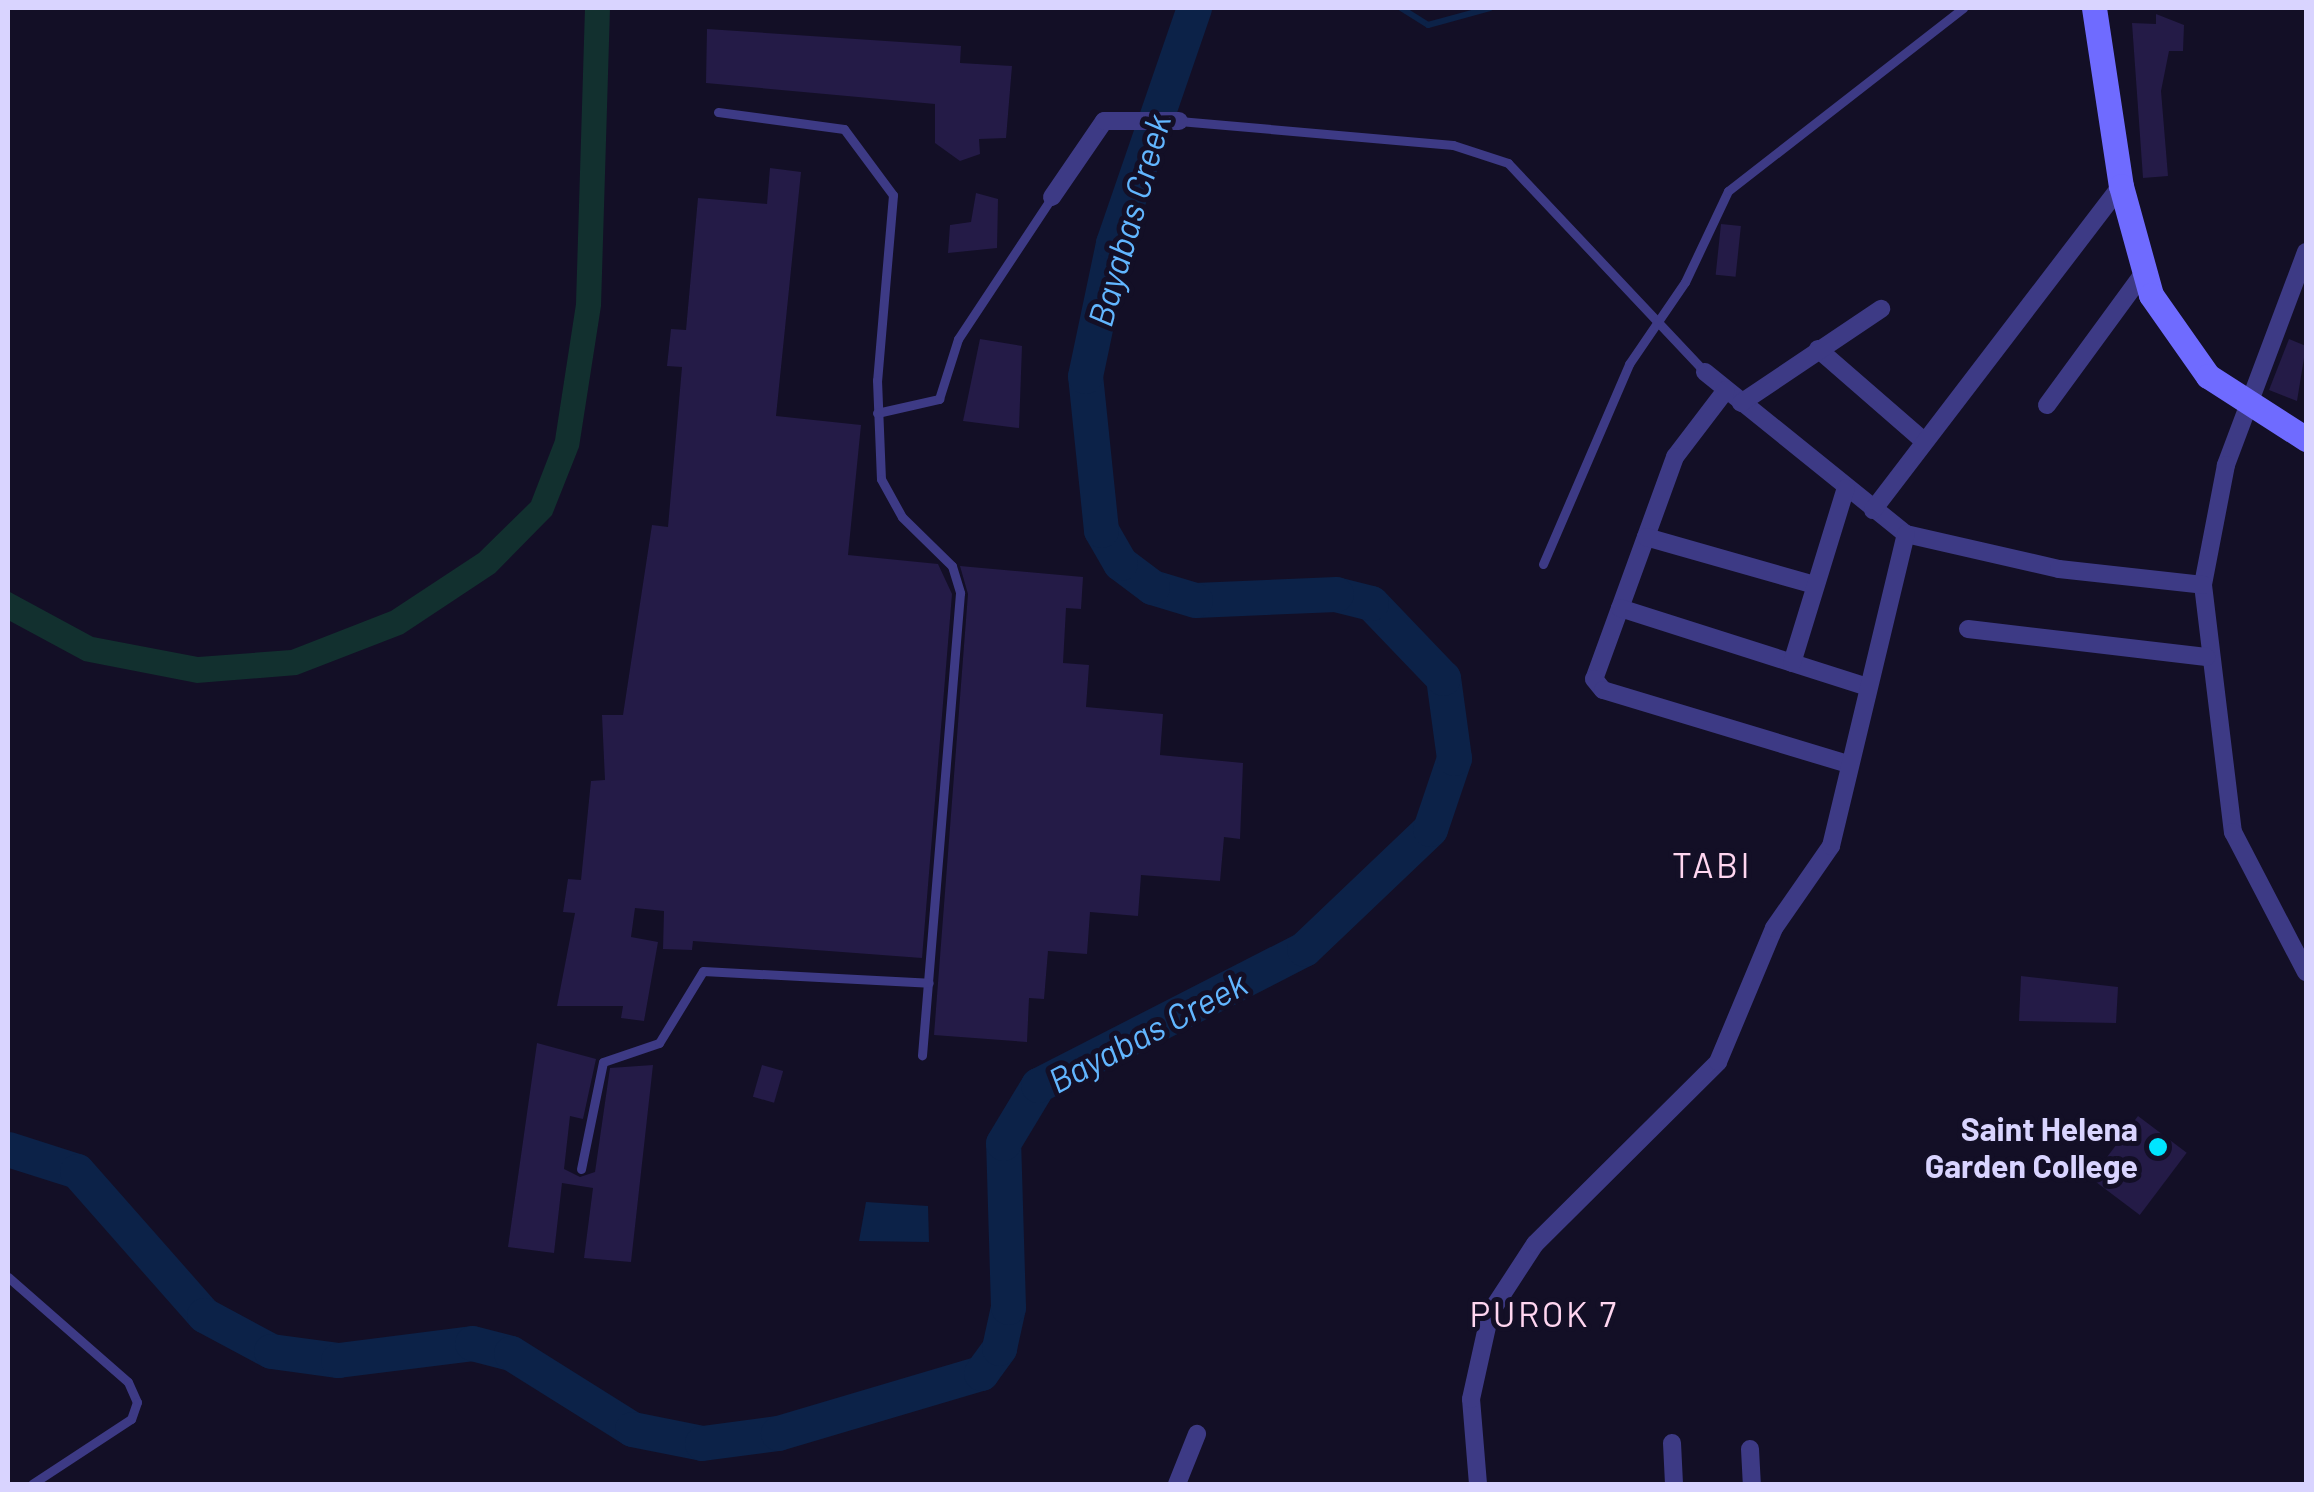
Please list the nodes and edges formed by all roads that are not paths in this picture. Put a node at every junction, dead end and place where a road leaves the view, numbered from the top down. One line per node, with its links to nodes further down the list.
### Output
1 (1963, 8): 10 (lane)
2 (2094, 8): 5 (main road)
3 (718, 112): 17 (lane)
4 (1178, 120): 6 (street); 10 (lane)
5 (2121, 186): 8 (main road); 19 (street)
6 (1052, 197): 17 (lane)
7 (2306, 252): 16 (street)
8 (2142, 274): 15 (street); 16 (main road)
9 (1881, 308): 11 (street)
10 (1657, 321): 12 (lane); 24 (lane)
11 (1818, 349): 14 (street); 19 (street)
12 (1705, 372): 13 (street)
13 (1726, 390): 14 (street); 23 (street)
14 (1741, 403): 20 (street)
15 (2047, 405)
16 (2248, 408): 18 (main road); 26 (street)
17 (877, 413): 34 (lane)
18 (2306, 439)
19 (1924, 441): 21 (street)
20 (1846, 488): 21 (street); 25 (street)
21 (1874, 510): 22 (street)
22 (1906, 534): 26 (street); 31 (street)
23 (1646, 538): 25 (street); 27 (street)
24 (1544, 564)
25 (1815, 585): 30 (street)
26 (2204, 585): 29 (street)
27 (1620, 608): 30 (street); 32 (street)
28 (1968, 629): 29 (street)
29 (2206, 657): 33 (street)
30 (1792, 663): 31 (street)
31 (1868, 687): 32 (street)
32 (1848, 764): 43 (street)
33 (2306, 972)
34 (929, 983): 35 (lane); 36 (lane)
35 (922, 1055)
36 (581, 1168)
37 (8, 1277): 41 (lane)
38 (1197, 1434): 42 (street)
39 (1672, 1442): 44 (street)
40 (1750, 1449): 45 (street)
41 (32, 1484)
42 (1177, 1484)
43 (1478, 1484)
44 (1674, 1484)
45 (1752, 1484)

